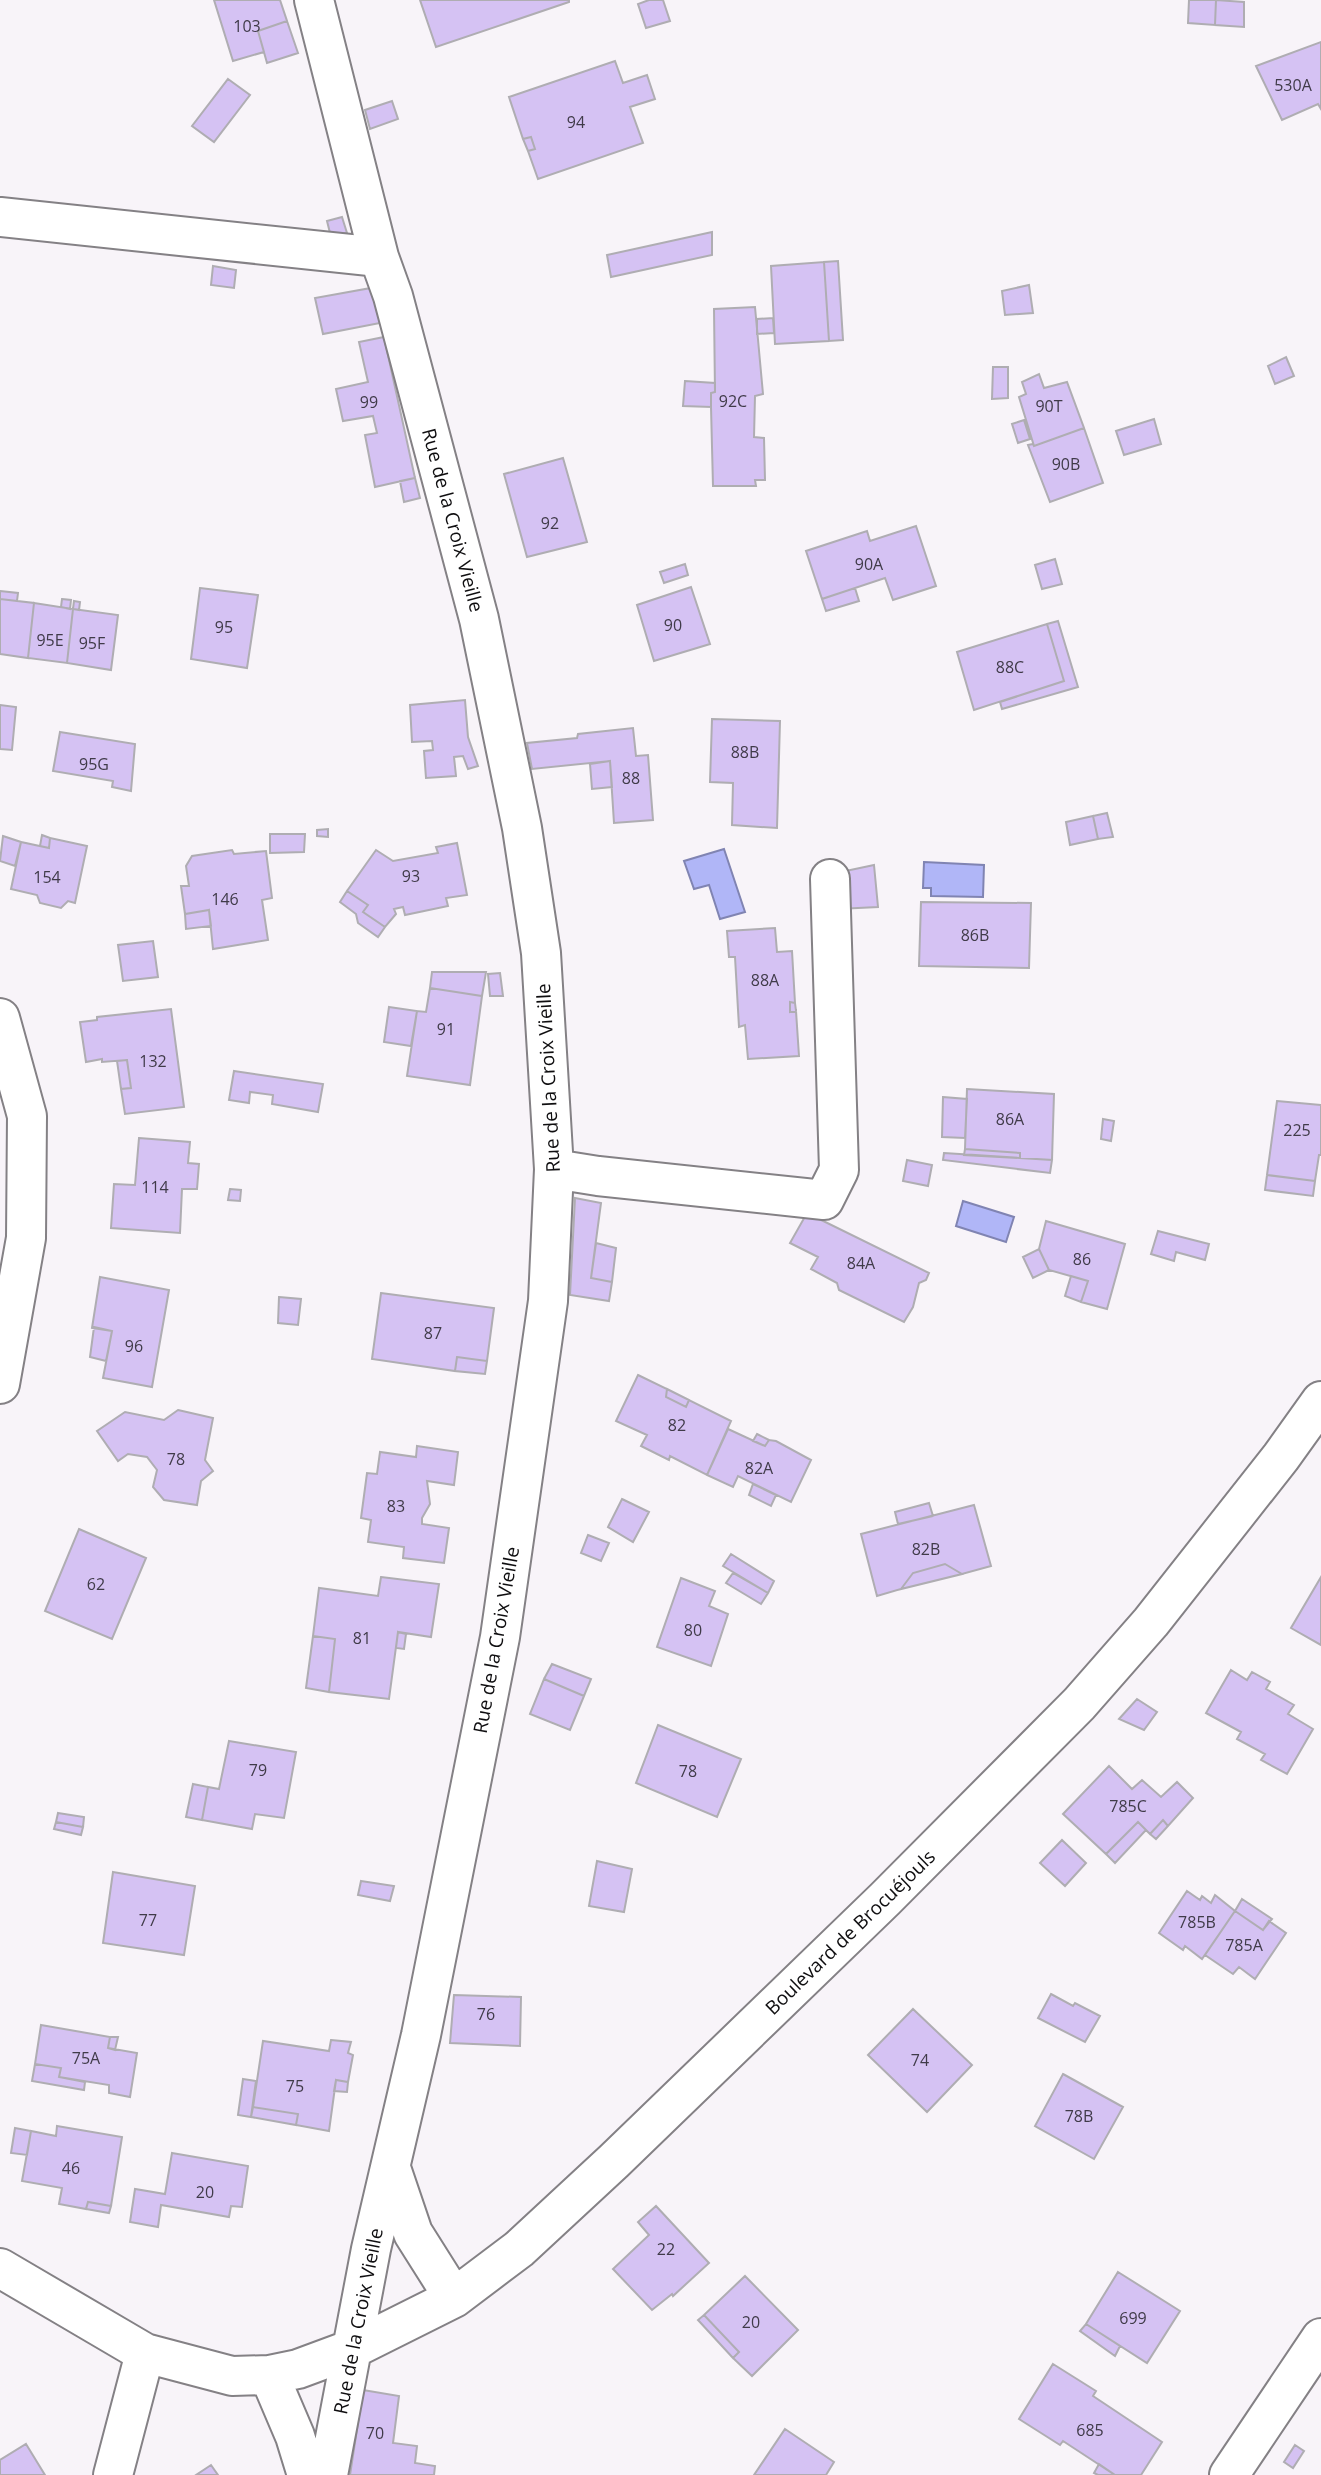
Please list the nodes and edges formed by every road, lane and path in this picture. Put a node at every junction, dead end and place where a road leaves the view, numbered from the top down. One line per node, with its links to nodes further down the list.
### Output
1 (314, 0): 3 (street, Rue de la Croix Vieille)
2 (0, 217): 3 (street)
3 (379, 257): 6 (street, Rue de la Croix Vieille)
4 (830, 879): 6 (street)
5 (0, 1018): 7 (street)
6 (554, 1169): 9 (street, Rue de la Croix Vieille)
7 (0, 1384)
8 (1321, 1401): 11 (street, Boulevard de Brocuéjouls)
9 (391, 2168): 11 (street, Rue de la Croix Vieille); 13 (street, Rue de la Croix Vieille)
10 (0, 2268): 14 (street, Boulevard de Brocuéjouls)
11 (454, 2298): 13 (street, Boulevard de Brocuéjouls)
12 (1321, 2338): 19 (street)
13 (352, 2349): 15 (street, Boulevard de Brocuéjouls); 18 (street, Rue de la Croix Vieille)
14 (145, 2353): 15 (street, Boulevard de Brocuéjouls); 16 (street)
15 (283, 2372): 17 (street)
16 (113, 2475)
17 (307, 2475)
18 (328, 2475)
19 (1229, 2475)

